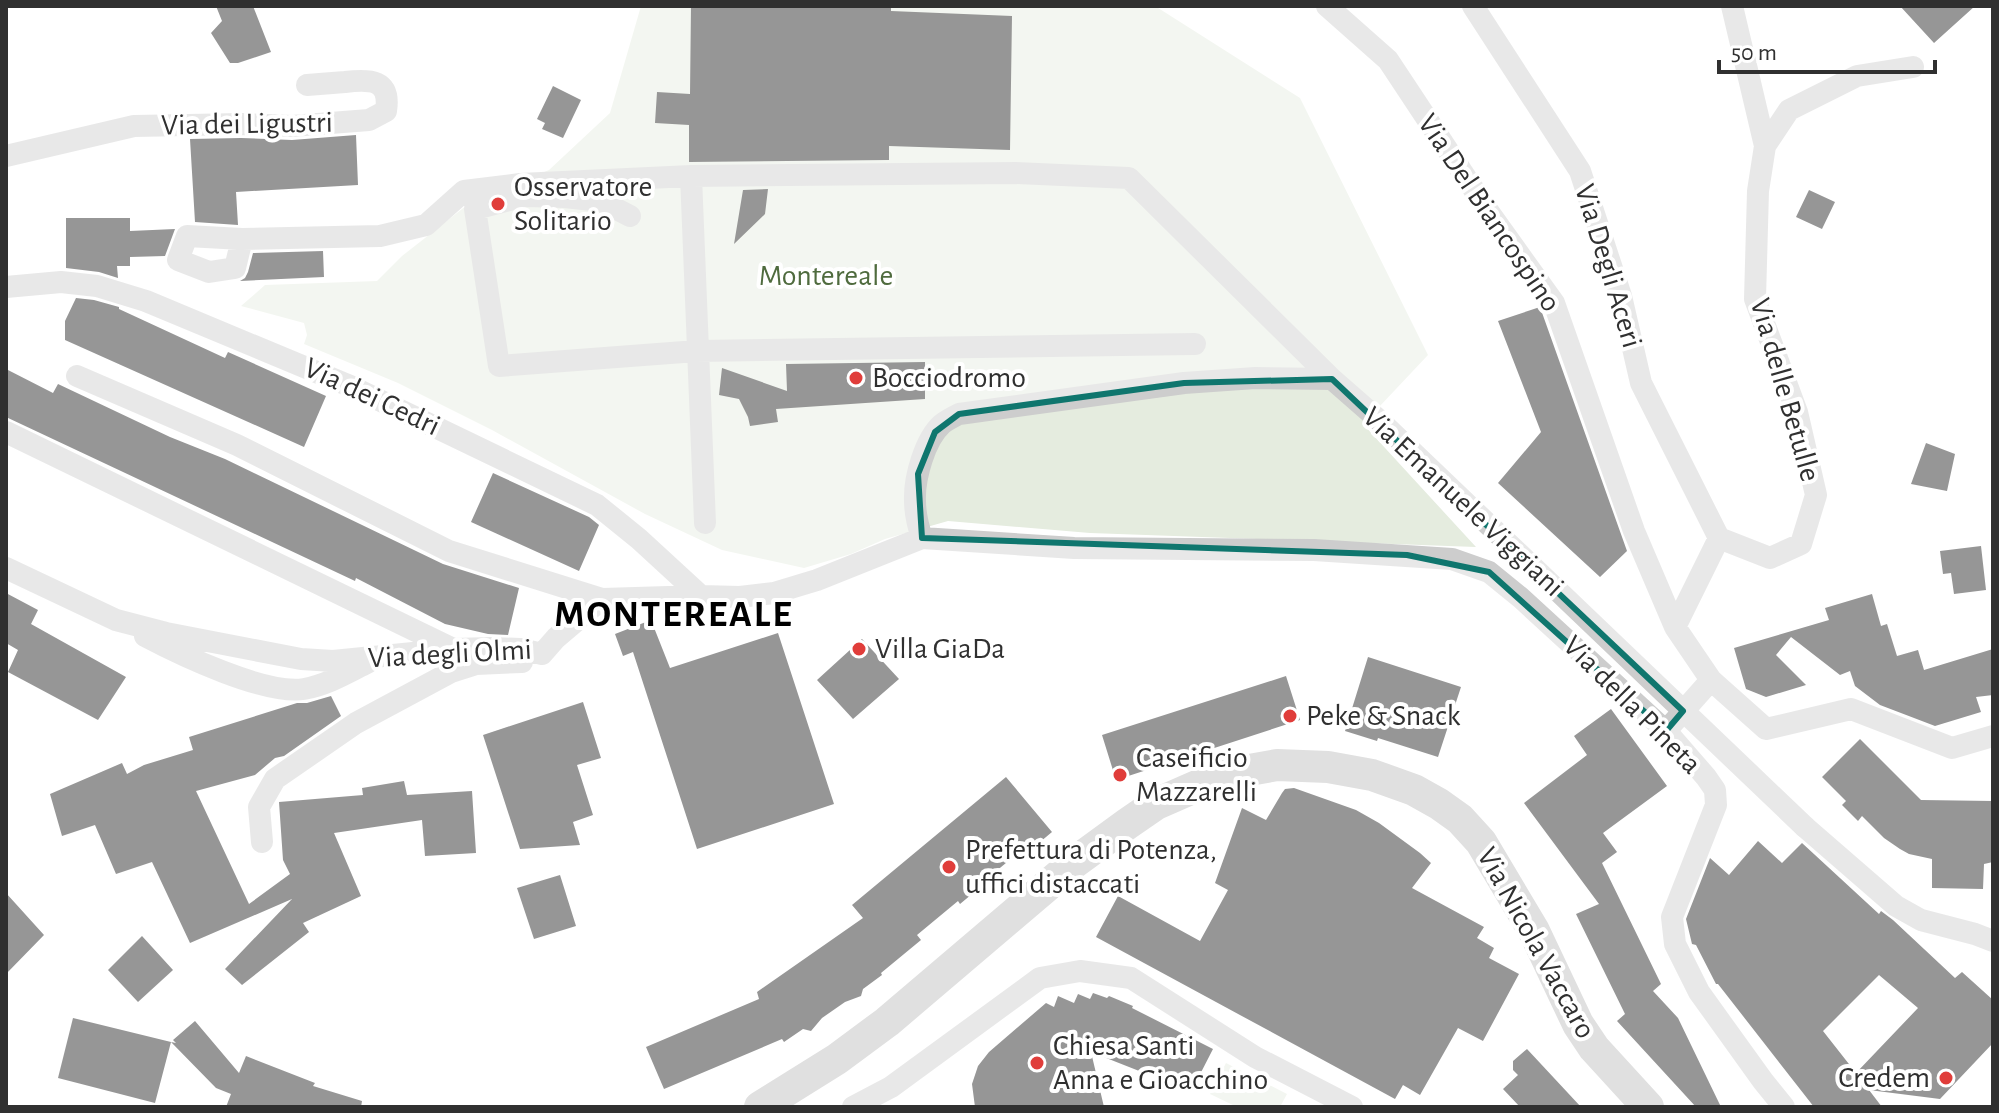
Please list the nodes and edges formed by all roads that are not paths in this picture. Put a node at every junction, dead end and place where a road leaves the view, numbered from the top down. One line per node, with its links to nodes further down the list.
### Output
1 (1327, 6): 24 (street, Via Del Biancospino)
2 (1473, 6): 19 (street, Via Degli Aceri)
3 (1732, 6): 6 (street, Via delle Betulle)
4 (1913, 67): 6 (street, Via delle Betulle)
5 (307, 85): 7 (street, Via dei Ligustri)
6 (1765, 146): 19 (street, Via delle Betulle)
7 (6, 156)
8 (691, 176): 10 (street, Via Emanuele Viggiani); 13 (street); 15 (street, Via Emanuele Viggiani)
9 (630, 216): 13 (street)
10 (242, 239)
11 (6, 287): 21 (street, Via dei Cedri)
12 (1195, 344): 13 (street)
13 (697, 351): 17 (street)
14 (77, 376): 22 (street)
15 (1332, 379): 18 (street); 33 (street, Via Emanuele Viggiani, bridge)
16 (6, 432): 25 (street)
17 (705, 523)
18 (922, 538): 21 (street); 29 (street, Via della Pineta)
19 (1719, 538): 24 (street)
20 (6, 568): 23 (street)
21 (701, 596): 22 (street)
22 (602, 599): 26 (street, Via degli Olmi)
23 (116, 620): 27 (street, Via degli Olmi); 27 (street)
24 (1675, 627): 28 (street, Via Del Biancospino)
25 (453, 649): 26 (street, Via degli Olmi); 27 (street, Via degli Olmi)
26 (542, 654): 31 (street)
27 (380, 656)
28 (1711, 680): 29 (street); 30 (street, Via Del Biancospino)
29 (1666, 731): 39 (street, Via della Pineta)
30 (1993, 736)
31 (262, 842)
32 (1993, 922): 33 (street)
33 (1941, 925): 34 (street, Via Emanuele Viggiani)
34 (1993, 941)
35 (771, 1105): 38 (street, Via Nicola Vaccaro)
36 (853, 1107): 37 (street)
37 (1352, 1107)
38 (1648, 1107)
39 (1784, 1107)

